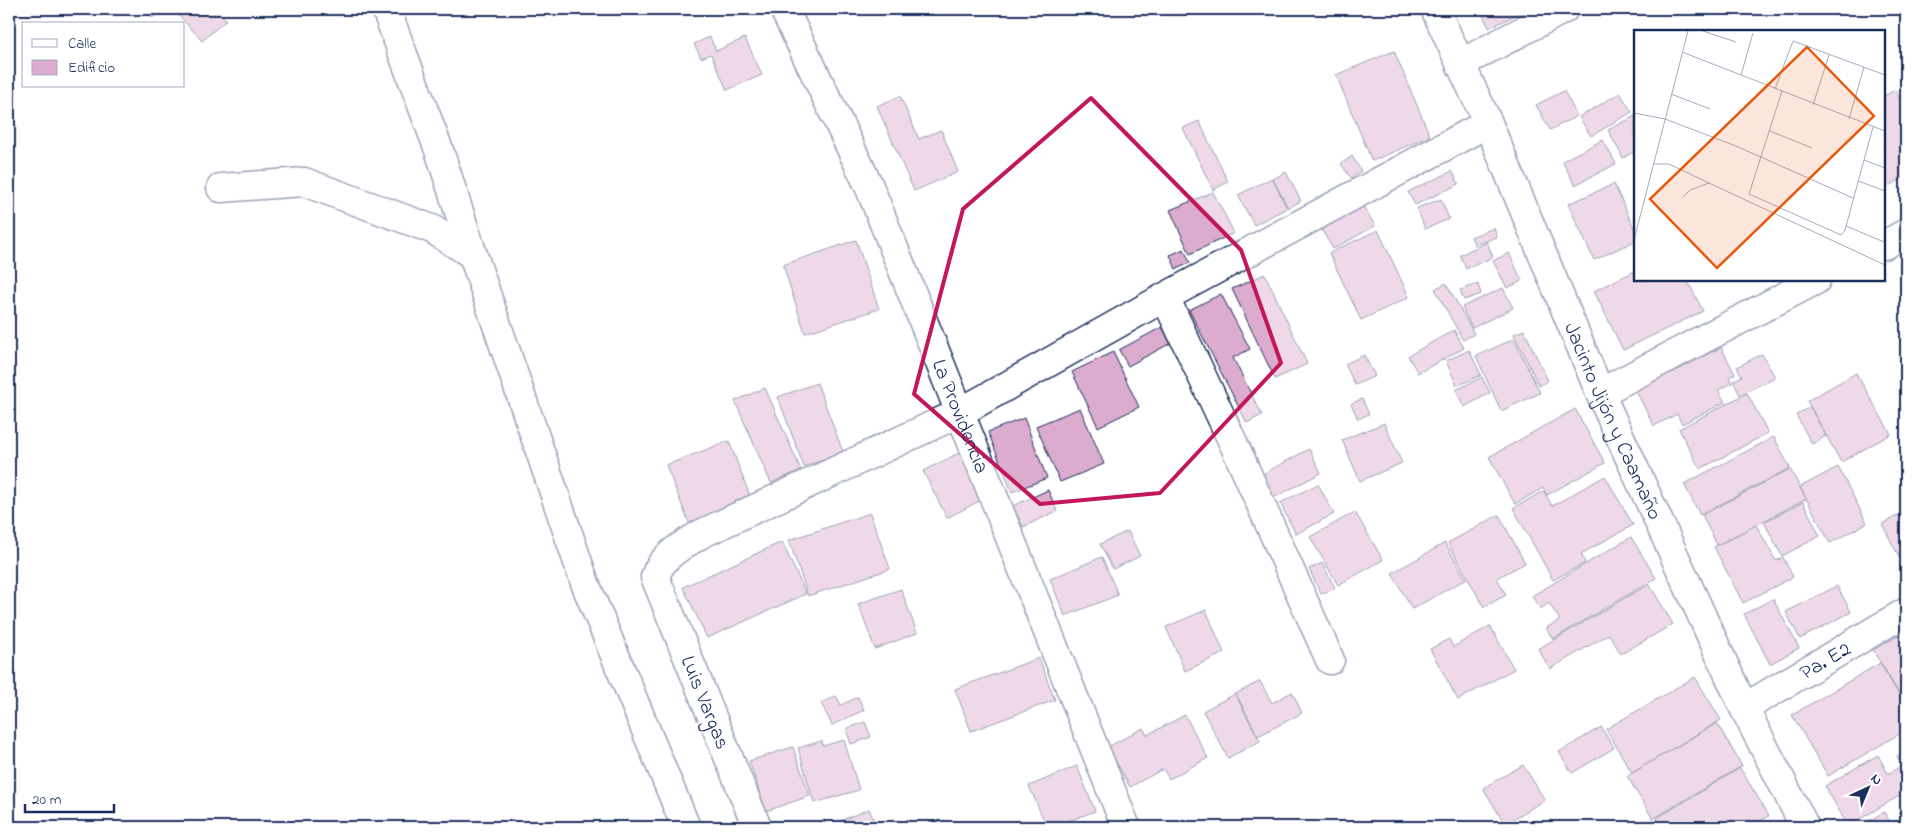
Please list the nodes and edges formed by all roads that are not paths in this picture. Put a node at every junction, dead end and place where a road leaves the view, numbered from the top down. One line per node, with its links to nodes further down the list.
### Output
1 (386, 9): 10 (street)
2 (784, 9): 14 (street, La Providencia)
3 (1435, 9): 5 (street, Jacinto Jijón y Caamaño)
4 (1564, 9): 5 (street)
5 (1460, 64): 6 (street, Jacinto Jijón y Caamaño)
6 (1488, 123): 12 (street); 13 (street, Jacinto Jijón y Caamaño)
7 (221, 188): 10 (street)
8 (1906, 233): 9 (street)
9 (1885, 244)
10 (473, 255): 18 (street)
11 (1814, 281): 13 (street)
12 (1165, 297): 14 (street); 16 (street)
13 (1600, 393): 17 (street, Jacinto Jijón y Caamaño)
14 (959, 413): 19 (street, Luis Vargas); 20 (street, La Providencia)
15 (1906, 612): 17 (street, Pa. E2)
16 (1330, 660)
17 (1744, 708): 21 (street, Jacinto Jijón y Caamaño)
18 (686, 827)
19 (757, 827)
20 (1126, 827)
21 (1805, 827)

